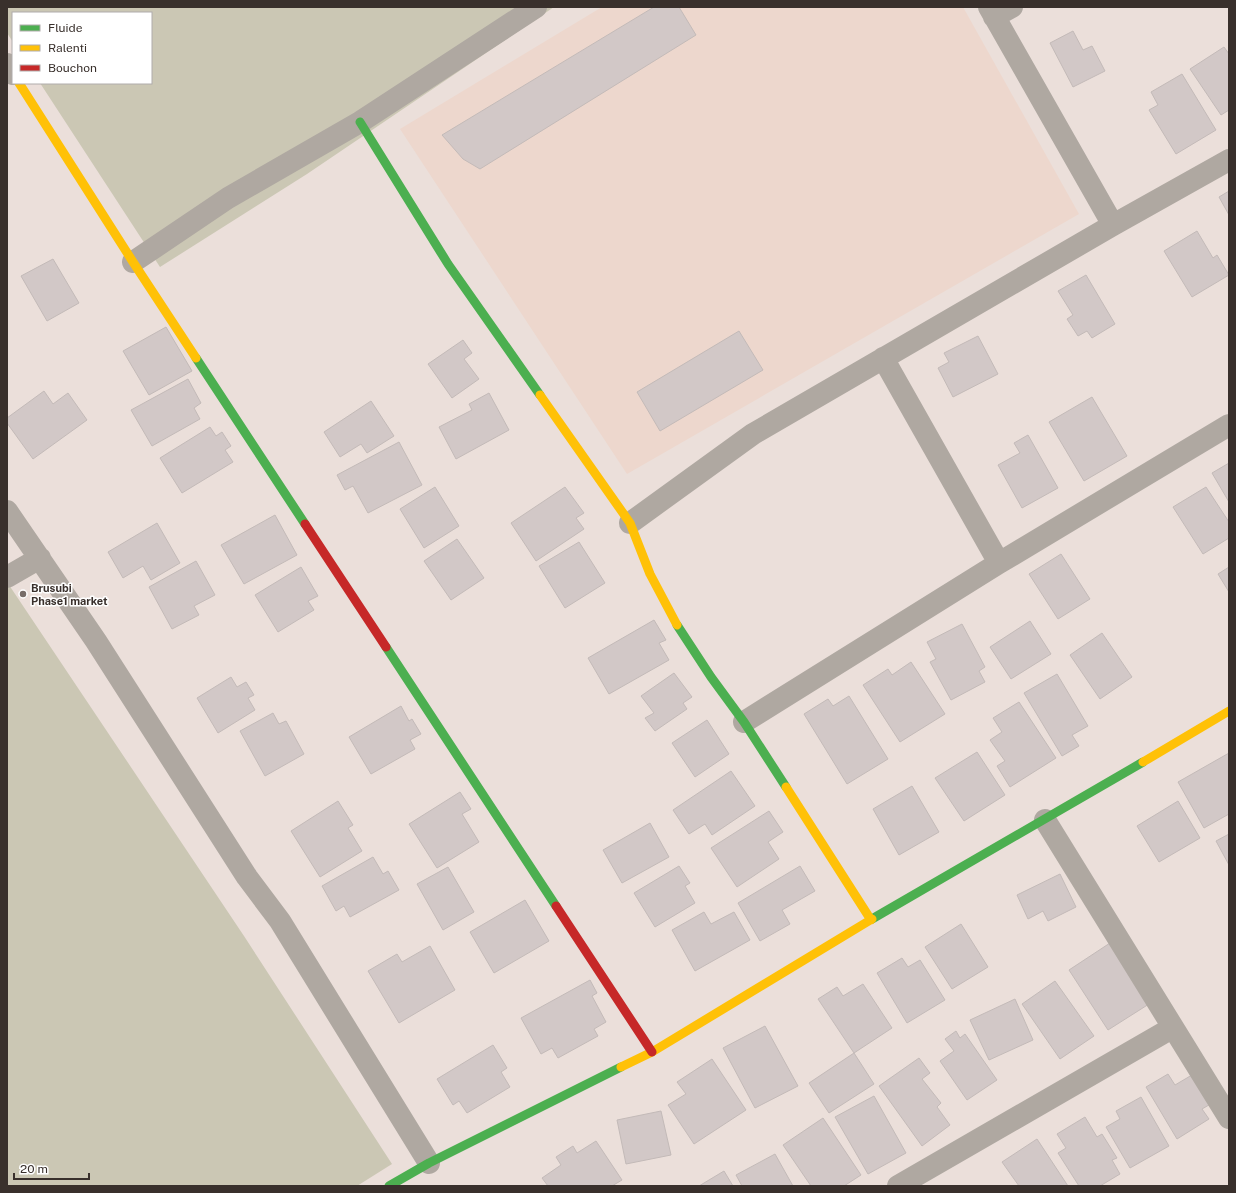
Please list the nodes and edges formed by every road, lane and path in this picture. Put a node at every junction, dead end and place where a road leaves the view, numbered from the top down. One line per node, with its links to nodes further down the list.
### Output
1 (536, 7): 4 (street)
2 (998, 10): 6 (street)
3 (20, 84): 7 (street)
4 (360, 122): 7 (street); 11 (street)
5 (1229, 160): 6 (street)
6 (1113, 225): 8 (street)
7 (133, 262): 20 (street)
8 (883, 358): 11 (street); 13 (street)
9 (1229, 425): 13 (street)
10 (7, 511): 12 (street)
11 (630, 523): 16 (street)
12 (40, 558): 14 (street); 22 (street)
13 (999, 563): 16 (street)
14 (7, 577)
15 (1229, 711): 17 (street)
16 (744, 722): 18 (street)
17 (1045, 820): 18 (street); 19 (street)
18 (871, 920): 20 (street)
19 (1172, 1028): 21 (street); 24 (street)
20 (652, 1052): 22 (street)
21 (1229, 1118)
22 (428, 1163): 23 (street)
23 (389, 1186)
24 (898, 1186)

